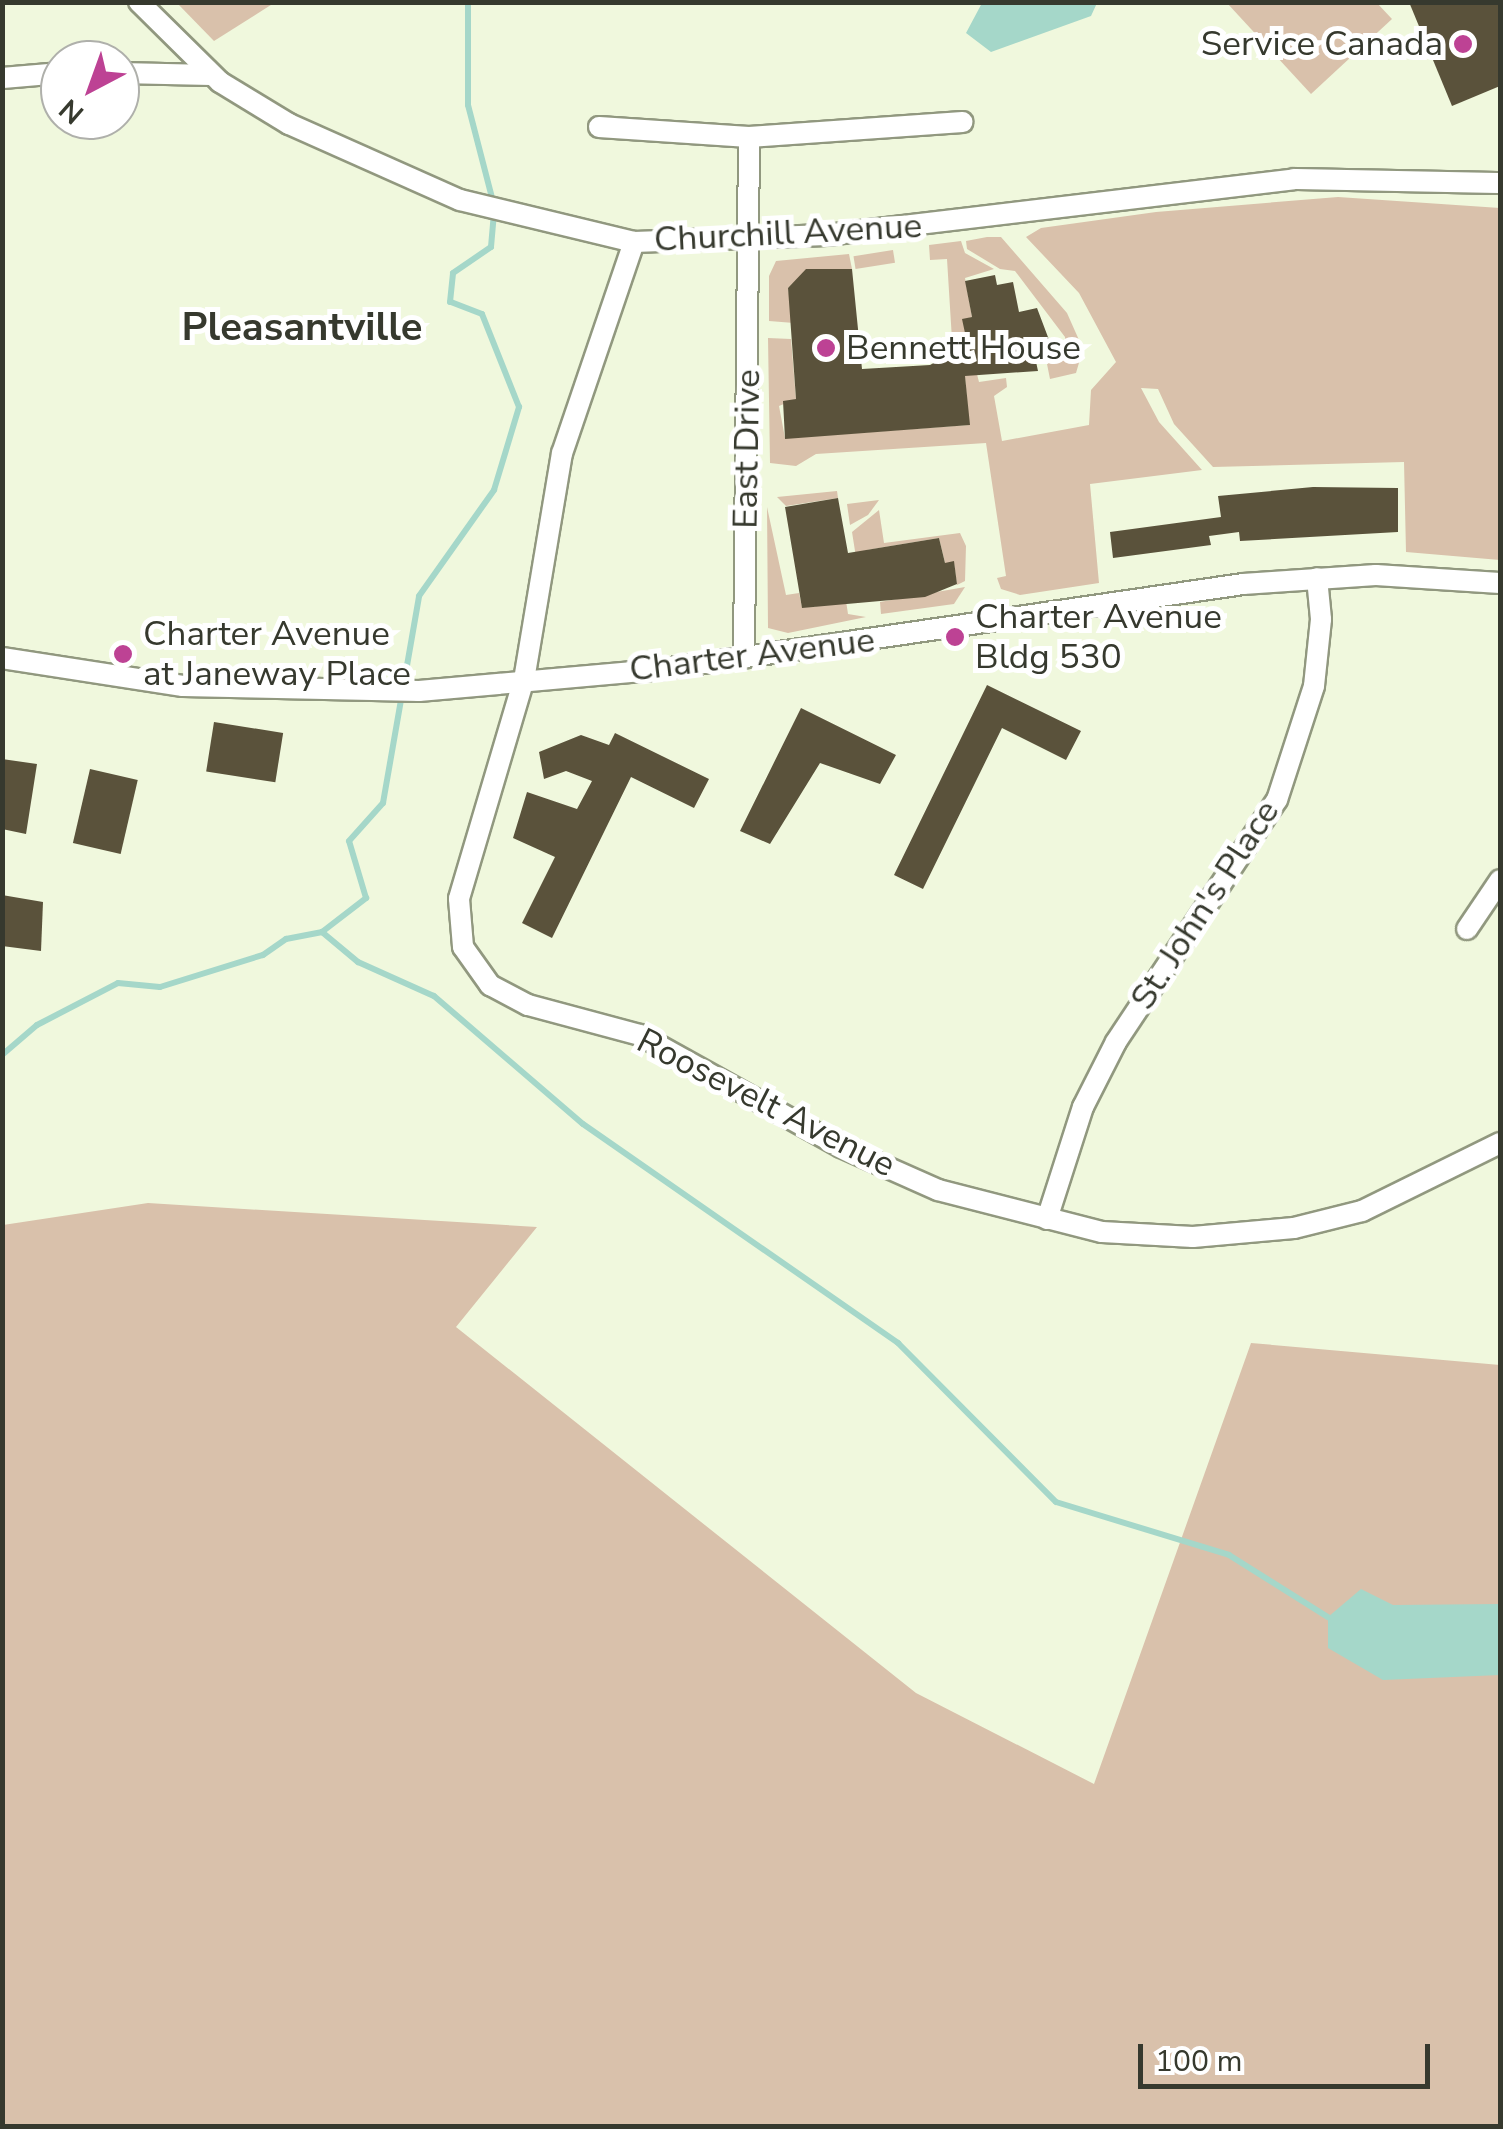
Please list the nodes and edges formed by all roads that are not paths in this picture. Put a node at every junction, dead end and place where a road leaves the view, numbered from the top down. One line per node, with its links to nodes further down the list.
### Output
1 (139, 2): 4 (street, Churchill Avenue)
2 (140, 73): 4 (street)
3 (40, 75): 5 (street)
4 (211, 75): 11 (street, Churchill Avenue)
5 (2, 78)
6 (962, 122): 8 (street)
7 (599, 128): 8 (street)
8 (749, 137): 10 (street, East Drive)
9 (1500, 183): 10 (street, Churchill Avenue)
10 (750, 240): 11 (street, Churchill Avenue); 15 (street, East Drive)
11 (634, 242): 16 (street, Roosevelt Avenue)
12 (1316, 578): 13 (street, Charter Avenue); 15 (street, Charter Avenue); 20 (street, St. John's Place)
13 (1500, 583)
14 (2, 658): 16 (street, Charter Avenue)
15 (744, 658): 16 (street, Charter Avenue)
16 (524, 679): 20 (street, Roosevelt Avenue)
17 (1500, 880): 18 (street)
18 (1467, 929)
19 (1500, 1143): 20 (street, Roosevelt Avenue)
20 (1047, 1220)

